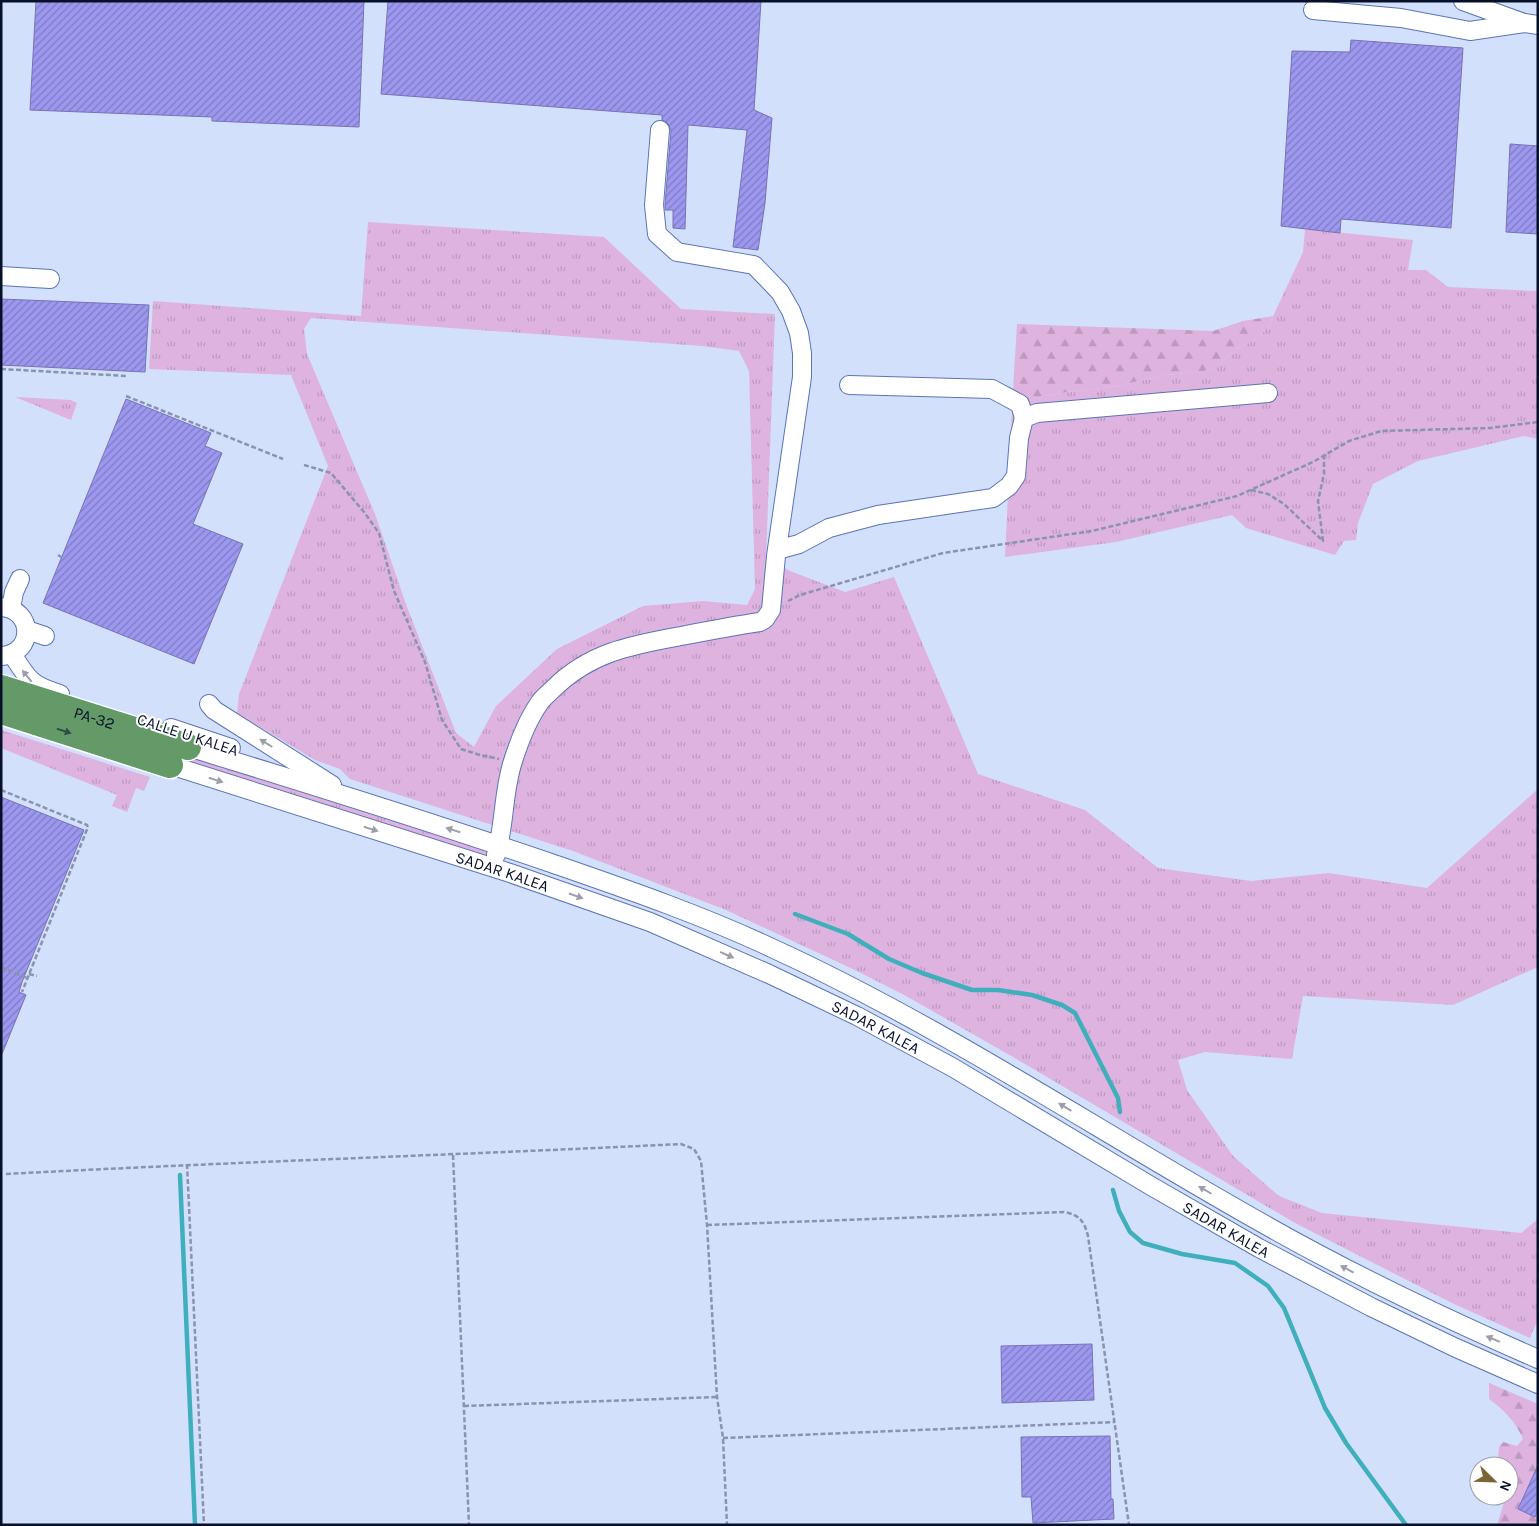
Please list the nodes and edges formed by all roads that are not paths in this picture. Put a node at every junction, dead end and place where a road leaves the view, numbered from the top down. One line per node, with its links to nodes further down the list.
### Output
1 (1463, 1): 3 (street)
2 (1313, 10): 3 (street)
3 (1531, 24)
4 (660, 130): 10 (street)
5 (1, 276): 6 (street)
6 (50, 279)
7 (849, 385): 9 (street)
8 (1268, 393): 9 (street)
9 (1024, 418): 10 (street)
10 (777, 550): 22 (street)
11 (20, 579): 12 (street)
12 (6, 607): 13 (street)
13 (27, 630): 14 (street); 15 (street)
14 (45, 636)
15 (7, 655): 20 (street, CALLE U KALEA, one-way to 15)
16 (1, 688): 19 (highway, PA-32 / PA-32)
17 (209, 704): 20 (street, CALLE U KALEA, one-way to 17)
18 (1, 711): 19 (highway, PA-32, one-way to 19)
19 (179, 756): 21 (street, SADAR KALEA); 23 (street, SADAR KALEA, one-way to 23)
20 (320, 777): 21 (street, CALLE U KALEA)
21 (352, 797): 22 (street, SADAR KALEA, one-way to 21)
22 (499, 845): 23 (street); 24 (street, SADAR KALEA, one-way to 22)
23 (492, 867): 25 (street, SADAR KALEA, one-way to 25)
24 (1538, 1358)
25 (1538, 1384)

